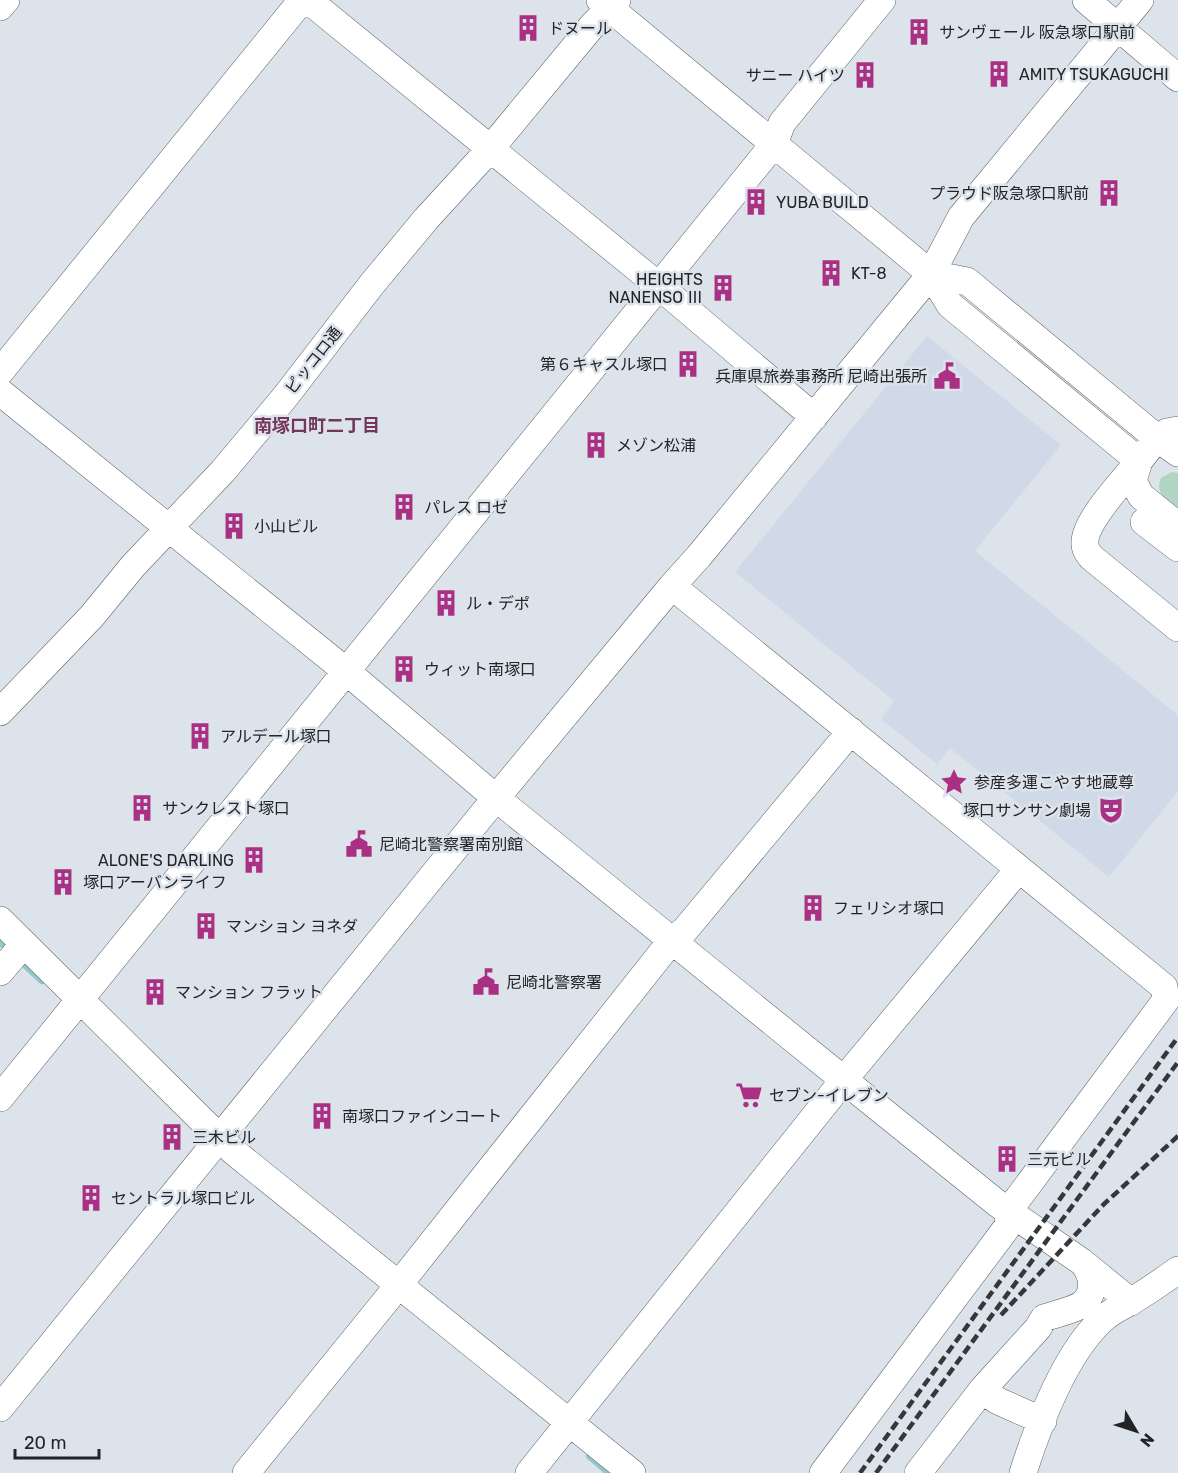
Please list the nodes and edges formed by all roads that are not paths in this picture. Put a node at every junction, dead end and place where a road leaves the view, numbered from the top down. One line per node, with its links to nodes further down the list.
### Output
1 (6, 0): 8 (street)
2 (302, 0): 15 (street)
3 (308, 0): 12 (street)
4 (882, 0): 11 (street)
5 (1086, 0): 9 (street)
6 (1140, 0): 9 (street)
7 (609, 3): 11 (street); 12 (street, ピッコロ通)
8 (0, 7)
9 (1118, 27): 10 (street); 13 (street)
10 (1178, 78)
11 (774, 144): 13 (street); 14 (street)
12 (491, 148): 14 (street); 22 (street, ピッコロ通)
13 (931, 274): 17 (street); 18 (street); 19 (street)
14 (659, 286): 17 (street); 26 (street)
15 (0, 372)
16 (0, 392): 22 (street)
17 (814, 417): 24 (street)
18 (1171, 440): 19 (street)
19 (1139, 461): 21 (street); 25 (street)
20 (1141, 519): 23 (street)
21 (1178, 526)
22 (169, 528): 26 (street); 27 (street, ピッコロ通)
23 (1178, 548)
24 (672, 586): 28 (street); 29 (street)
25 (1178, 628)
26 (346, 671): 29 (street); 34 (street)
27 (0, 712)
28 (851, 731): 30 (street); 32 (street)
29 (496, 798): 32 (street); 37 (street)
30 (1018, 870): 35 (street); 38 (street)
31 (0, 920): 33 (street)
32 (672, 940): 35 (street); 41 (street)
33 (13, 956): 34 (street)
34 (81, 999): 36 (street); 37 (street)
35 (844, 1080): 38 (street); 48 (street)
36 (0, 1098)
37 (219, 1137): 41 (street); 46 (street)
38 (1009, 1211): 39 (street); 52 (street)
39 (1082, 1262): 42 (street); 43 (street)
40 (1178, 1270): 42 (street)
41 (394, 1290): 48 (street); 49 (street)
42 (1131, 1302): 44 (street)
43 (1044, 1318): 44 (street); 45 (street)
44 (1079, 1347): 47 (street)
45 (982, 1390): 47 (street); 53 (street)
46 (0, 1408)
47 (1042, 1421): 54 (street)
48 (564, 1430): 50 (street); 51 (street)
49 (246, 1473)
50 (529, 1473)
51 (633, 1473)
52 (823, 1473)
53 (918, 1473)
54 (1023, 1473)

